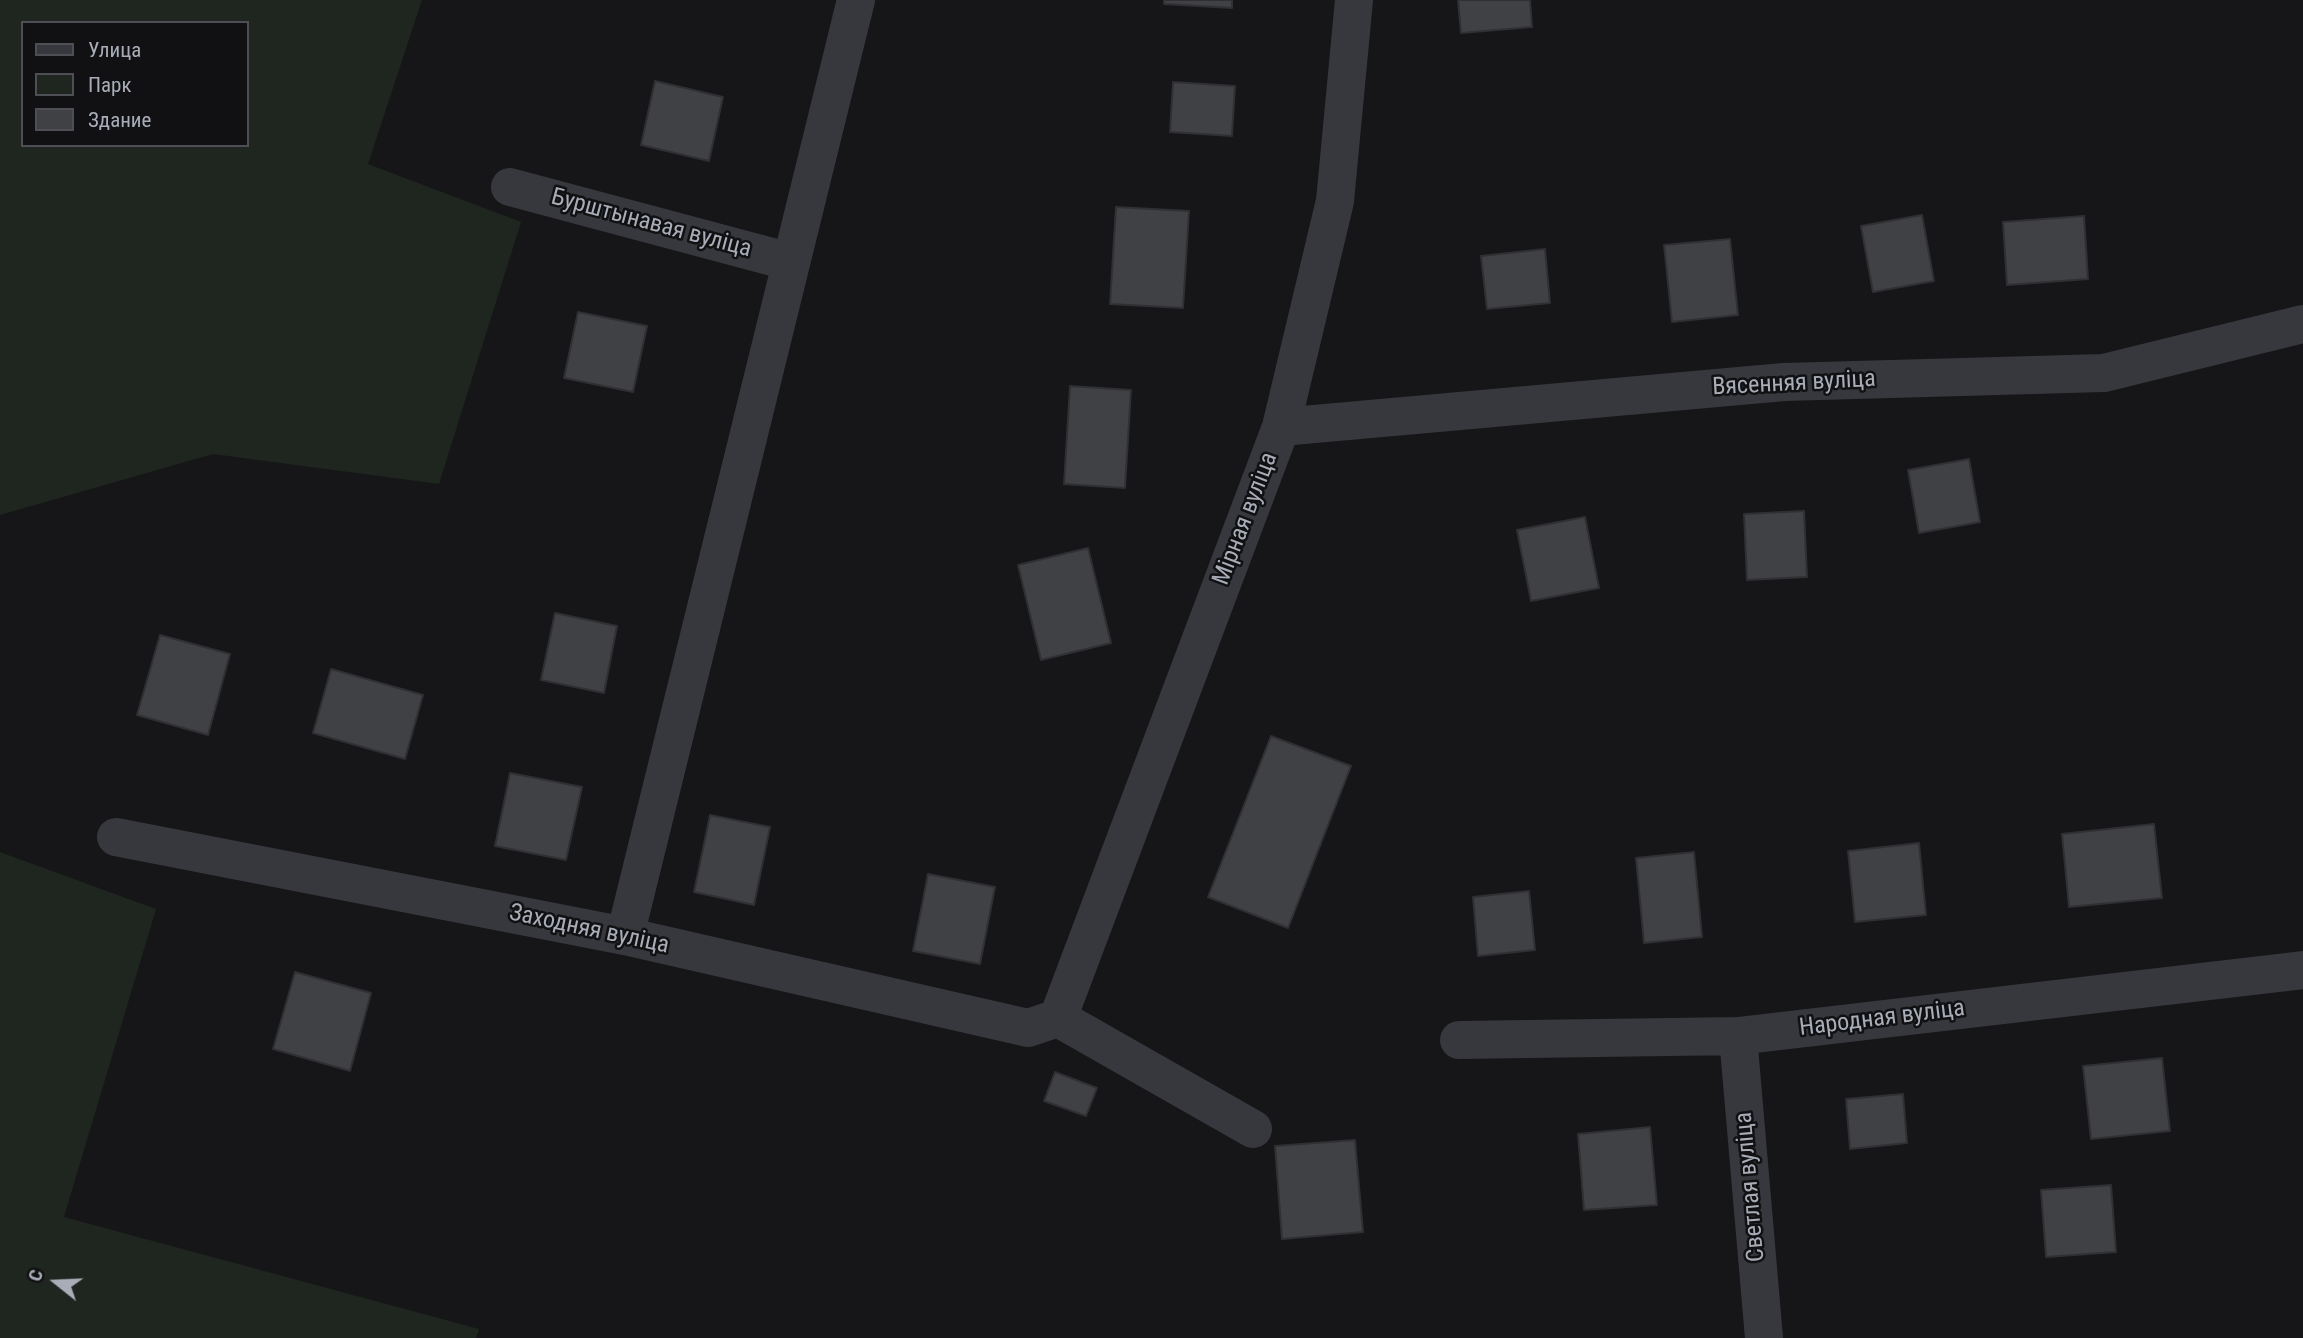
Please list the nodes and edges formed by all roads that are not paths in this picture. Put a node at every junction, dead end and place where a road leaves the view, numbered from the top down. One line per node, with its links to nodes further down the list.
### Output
1 (856, 0): 4 (street)
2 (1354, 0): 6 (street, Мірная вуліца)
3 (510, 187): 4 (street, Бурштынавая вуліца)
4 (792, 262): 8 (street)
5 (2303, 324): 6 (street, Вясенняя вуліца)
6 (1281, 427): 10 (street, Мірная вуліца)
7 (116, 837): 8 (street, Заходняя вуліца)
8 (625, 936): 10 (street, Заходняя вуліца)
9 (2303, 970): 11 (street, Народная вуліца)
10 (1058, 1018): 13 (street)
11 (1738, 1036): 12 (street, Народная вуліца); 14 (street, Светлая вуліца)
12 (1459, 1040)
13 (1253, 1129)
14 (1764, 1338)

